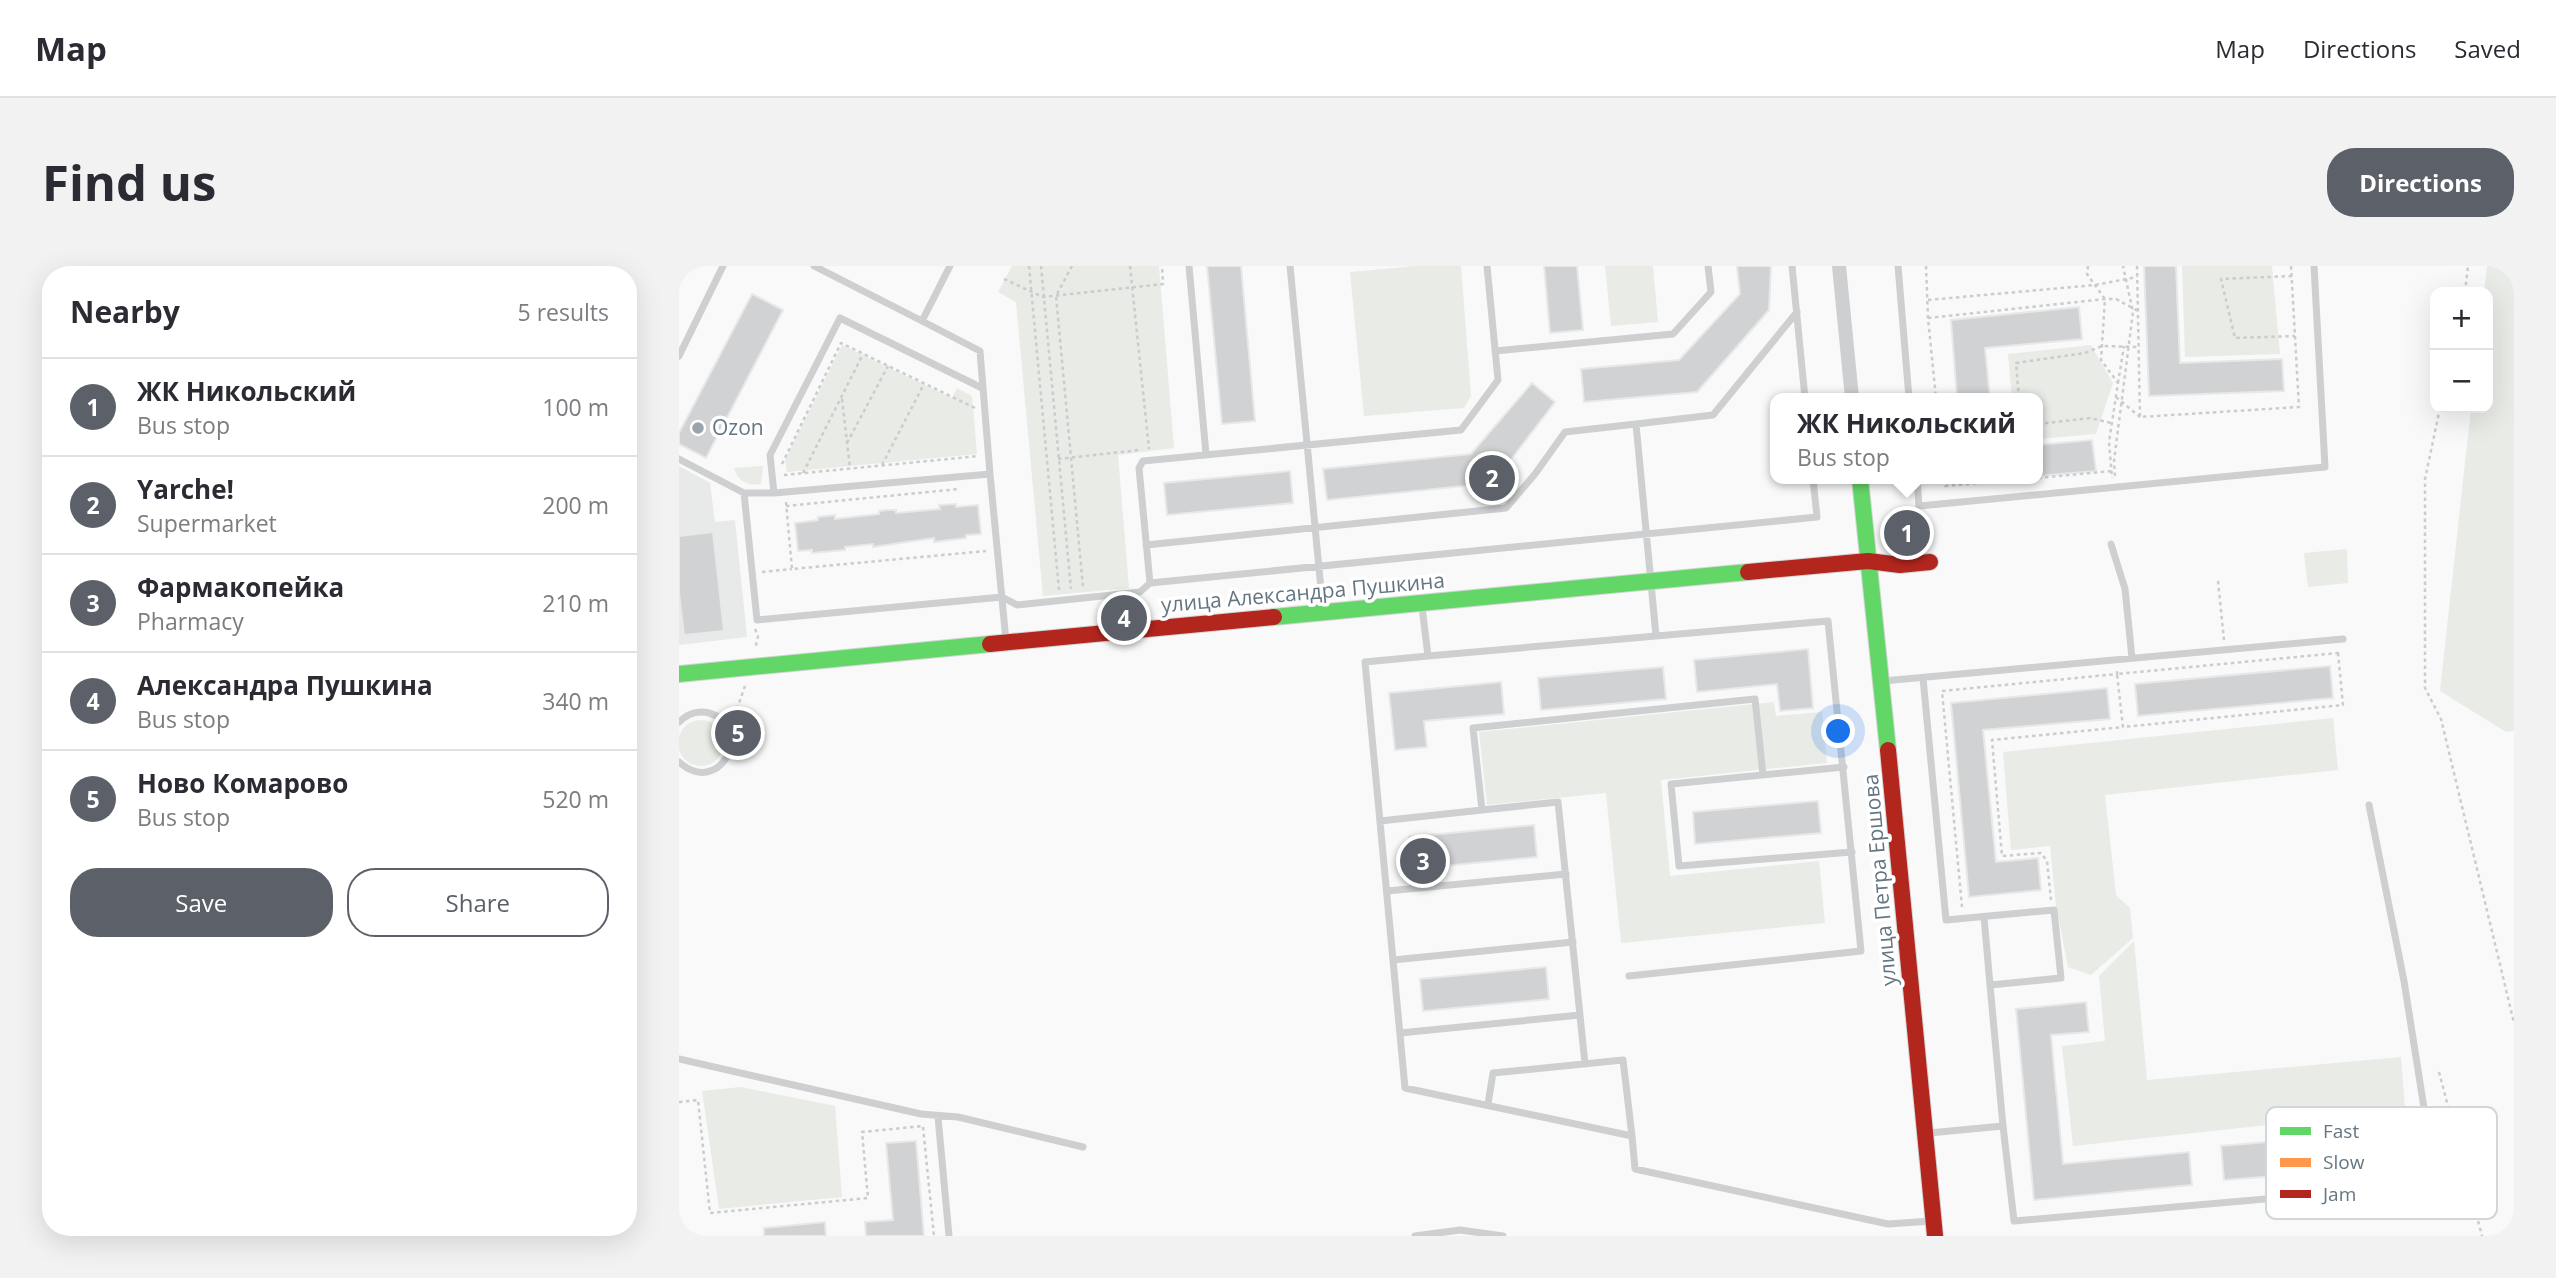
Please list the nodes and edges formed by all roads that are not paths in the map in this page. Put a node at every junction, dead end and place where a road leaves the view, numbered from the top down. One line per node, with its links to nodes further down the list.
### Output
1 (723, 266): 15 (lane)
2 (814, 266): 13 (lane)
3 (950, 266): 13 (lane)
4 (1189, 266): 22 (lane)
5 (1290, 266): 21 (lane)
6 (1487, 266): 14 (lane)
7 (1708, 266): 14 (lane)
8 (1792, 266): 12 (lane)
9 (1839, 266): 18 (street)
10 (1898, 266): 19 (lane)
11 (2314, 266): 27 (lane)
12 (1797, 312): 17 (lane); 20 (lane)
13 (922, 321): 16 (lane)
14 (1495, 351): 21 (lane)
15 (679, 356)
16 (982, 388): 24 (lane); 29 (lane)
17 (1805, 393)
18 (1852, 393)
19 (1909, 393)
20 (1636, 424): 30 (lane); 31 (lane)
21 (1307, 445): 22 (lane); 30 (lane)
22 (1206, 454): 33 (lane)
23 (679, 459): 28 (lane)
24 (990, 474): 29 (lane); 39 (lane)
25 (1814, 484): 31 (lane)
26 (1860, 484): 34 (street, улица Петра Ершова)
27 (1917, 484)
28 (744, 493): 29 (lane); 39 (lane)
29 (774, 493)
30 (1315, 528): 33 (lane); 36 (lane)
31 (1647, 534): 36 (lane); 37 (lane)
32 (2111, 544): 46 (lane)
33 (1146, 545): 38 (lane)
34 (1868, 561): 35 (street, улица Александра Пушкина); 37 (street, улица Александра Пушкина); 49 (street, улица Петра Ершова)
35 (1930, 562)
36 (1319, 567): 38 (lane); 41 (lane)
37 (1651, 582): 40 (street, улица Александра Пушкина); 42 (lane)
38 (1150, 583): 39 (lane)
39 (1002, 597): 44 (lane)
40 (1422, 604): 41 (street, улица Александра Пушкина); 45 (lane)
41 (1323, 612): 44 (street, улица Александра Пушкина)
42 (1656, 636): 45 (lane); 52 (lane)
43 (2343, 639): 46 (lane)
44 (1006, 642): 47 (street, улица Александра Пушкина)
45 (1428, 656): 56 (lane)
46 (2132, 658): 48 (lane)
47 (679, 674)
48 (1923, 678): 49 (lane); 60 (lane)
49 (1882, 681): 73 (street, улица Петра Ершова)
50 (680, 719): 51 (lane)
51 (679, 762)
52 (1844, 767): 53 (lane); 57 (lane)
53 (1763, 775): 55 (lane); 57 (lane)
54 (2369, 805): 70 (lane)
55 (1482, 810): 56 (lane); 58 (lane)
56 (1380, 821): 59 (lane)
57 (1852, 852): 63 (lane)
58 (1566, 874): 59 (lane); 61 (lane)
59 (1387, 891): 62 (lane)
60 (1984, 917): 64 (lane); 64 (lane)
61 (1573, 942): 62 (lane); 65 (lane)
62 (1393, 960): 66 (lane)
63 (1629, 976)
64 (1990, 985): 72 (lane)
65 (1580, 1015): 66 (lane); 68 (lane)
66 (1400, 1033): 69 (lane)
67 (679, 1059): 71 (lane)
68 (1585, 1064): 69 (lane); 74 (lane)
69 (1488, 1104): 74 (lane)
70 (2424, 1107)
71 (938, 1116): 75 (lane); 78 (lane)
72 (2003, 1126): 73 (lane); 76 (lane)
73 (1925, 1134): 77 (street, улица Петра Ершова)
74 (1632, 1136): 77 (lane)
75 (1083, 1147)
76 (2266, 1199)
77 (1936, 1232)
78 (949, 1236)
79 (1415, 1236): 80 (lane)
80 (1503, 1236)

